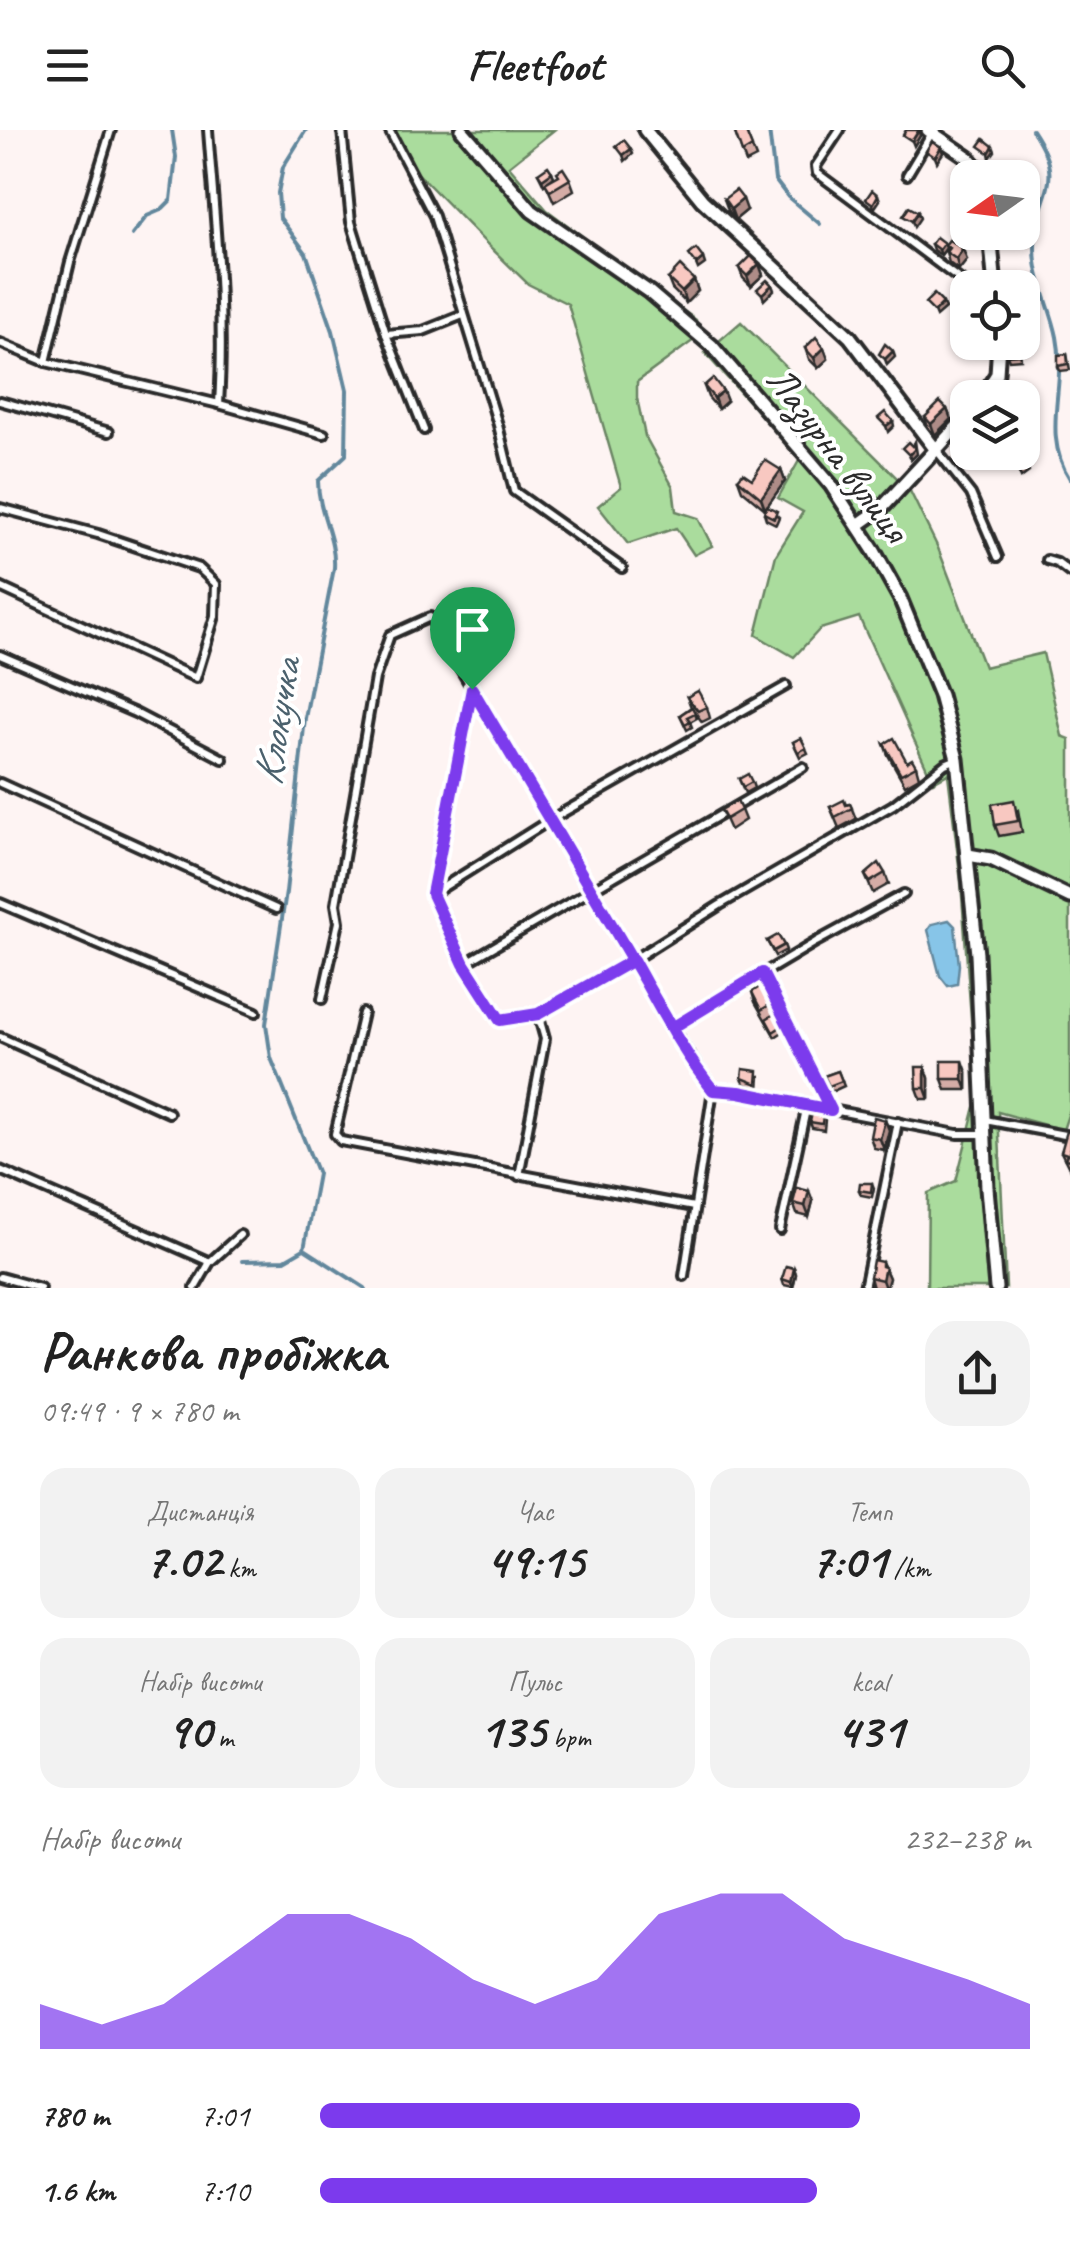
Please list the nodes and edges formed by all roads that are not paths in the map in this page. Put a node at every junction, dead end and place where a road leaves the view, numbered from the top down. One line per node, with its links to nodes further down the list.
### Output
1 (111, 130): 15 (lane)
2 (208, 130): 17 (lane)
3 (342, 130): 13 (lane)
4 (389, 130): 12 (lane)
5 (462, 130): 24 (street, Лазурна вулиця)
6 (645, 130): 22 (street, Лазурна вулиця)
7 (840, 130): 11 (lane)
8 (930, 131): 9 (street); 10 (lane)
9 (971, 160)
10 (907, 175)
11 (950, 272)
12 (463, 315): 13 (lane); 27 (lane)
13 (386, 334): 18 (lane)
14 (0, 343): 15 (lane)
15 (46, 362): 17 (lane)
16 (0, 401): 19 (lane)
17 (219, 404): 20 (lane)
18 (424, 430)
19 (109, 432)
20 (324, 434)
21 (950, 435): 22 (street)
22 (936, 450): 24 (street); 25 (lane)
23 (0, 508): 29 (lane)
24 (858, 524): 33 (street, Лазурна вулиця)
25 (998, 557)
26 (1047, 560): 28 (lane)
27 (622, 568)
28 (1070, 573)
29 (0, 588)
30 (0, 655): 34 (lane)
31 (786, 686): 37 (lane)
32 (472, 689): 37 (lane); 40 (lane); 48 (lane)
33 (957, 758): 38 (street, Лазурна вулиця); 45 (lane)
34 (222, 759)
35 (803, 767): 39 (lane)
36 (0, 784): 44 (lane)
37 (550, 820): 39 (lane); 40 (lane)
38 (968, 855): 42 (street); 59 (street, Лазурна вулиця)
39 (591, 889): 45 (lane); 46 (lane)
40 (432, 894): 46 (lane)
41 (904, 894): 47 (lane)
42 (1070, 897)
43 (0, 903): 49 (lane)
44 (276, 909)
45 (633, 960): 51 (lane); 52 (lane)
46 (464, 964): 51 (lane)
47 (762, 973): 52 (lane); 56 (lane)
48 (322, 999)
49 (256, 1012)
50 (363, 1014): 62 (lane)
51 (538, 1014): 62 (lane)
52 (672, 1028): 54 (lane)
53 (0, 1037): 57 (lane)
54 (713, 1090): 55 (lane); 63 (lane)
55 (806, 1105): 56 (lane); 64 (lane)
56 (831, 1110): 58 (lane)
57 (169, 1113)
58 (898, 1122): 59 (lane); 71 (lane)
59 (985, 1127): 60 (lane); 72 (street, Лазурна вулиця)
60 (1070, 1136)
61 (0, 1170): 66 (lane)
62 (519, 1176): 63 (lane)
63 (694, 1206): 67 (lane)
64 (780, 1230)
65 (240, 1235): 66 (lane)
66 (210, 1262): 70 (lane)
67 (684, 1276)
68 (0, 1277): 69 (lane)
69 (40, 1288)
70 (194, 1288)
71 (864, 1288)
72 (996, 1288)

